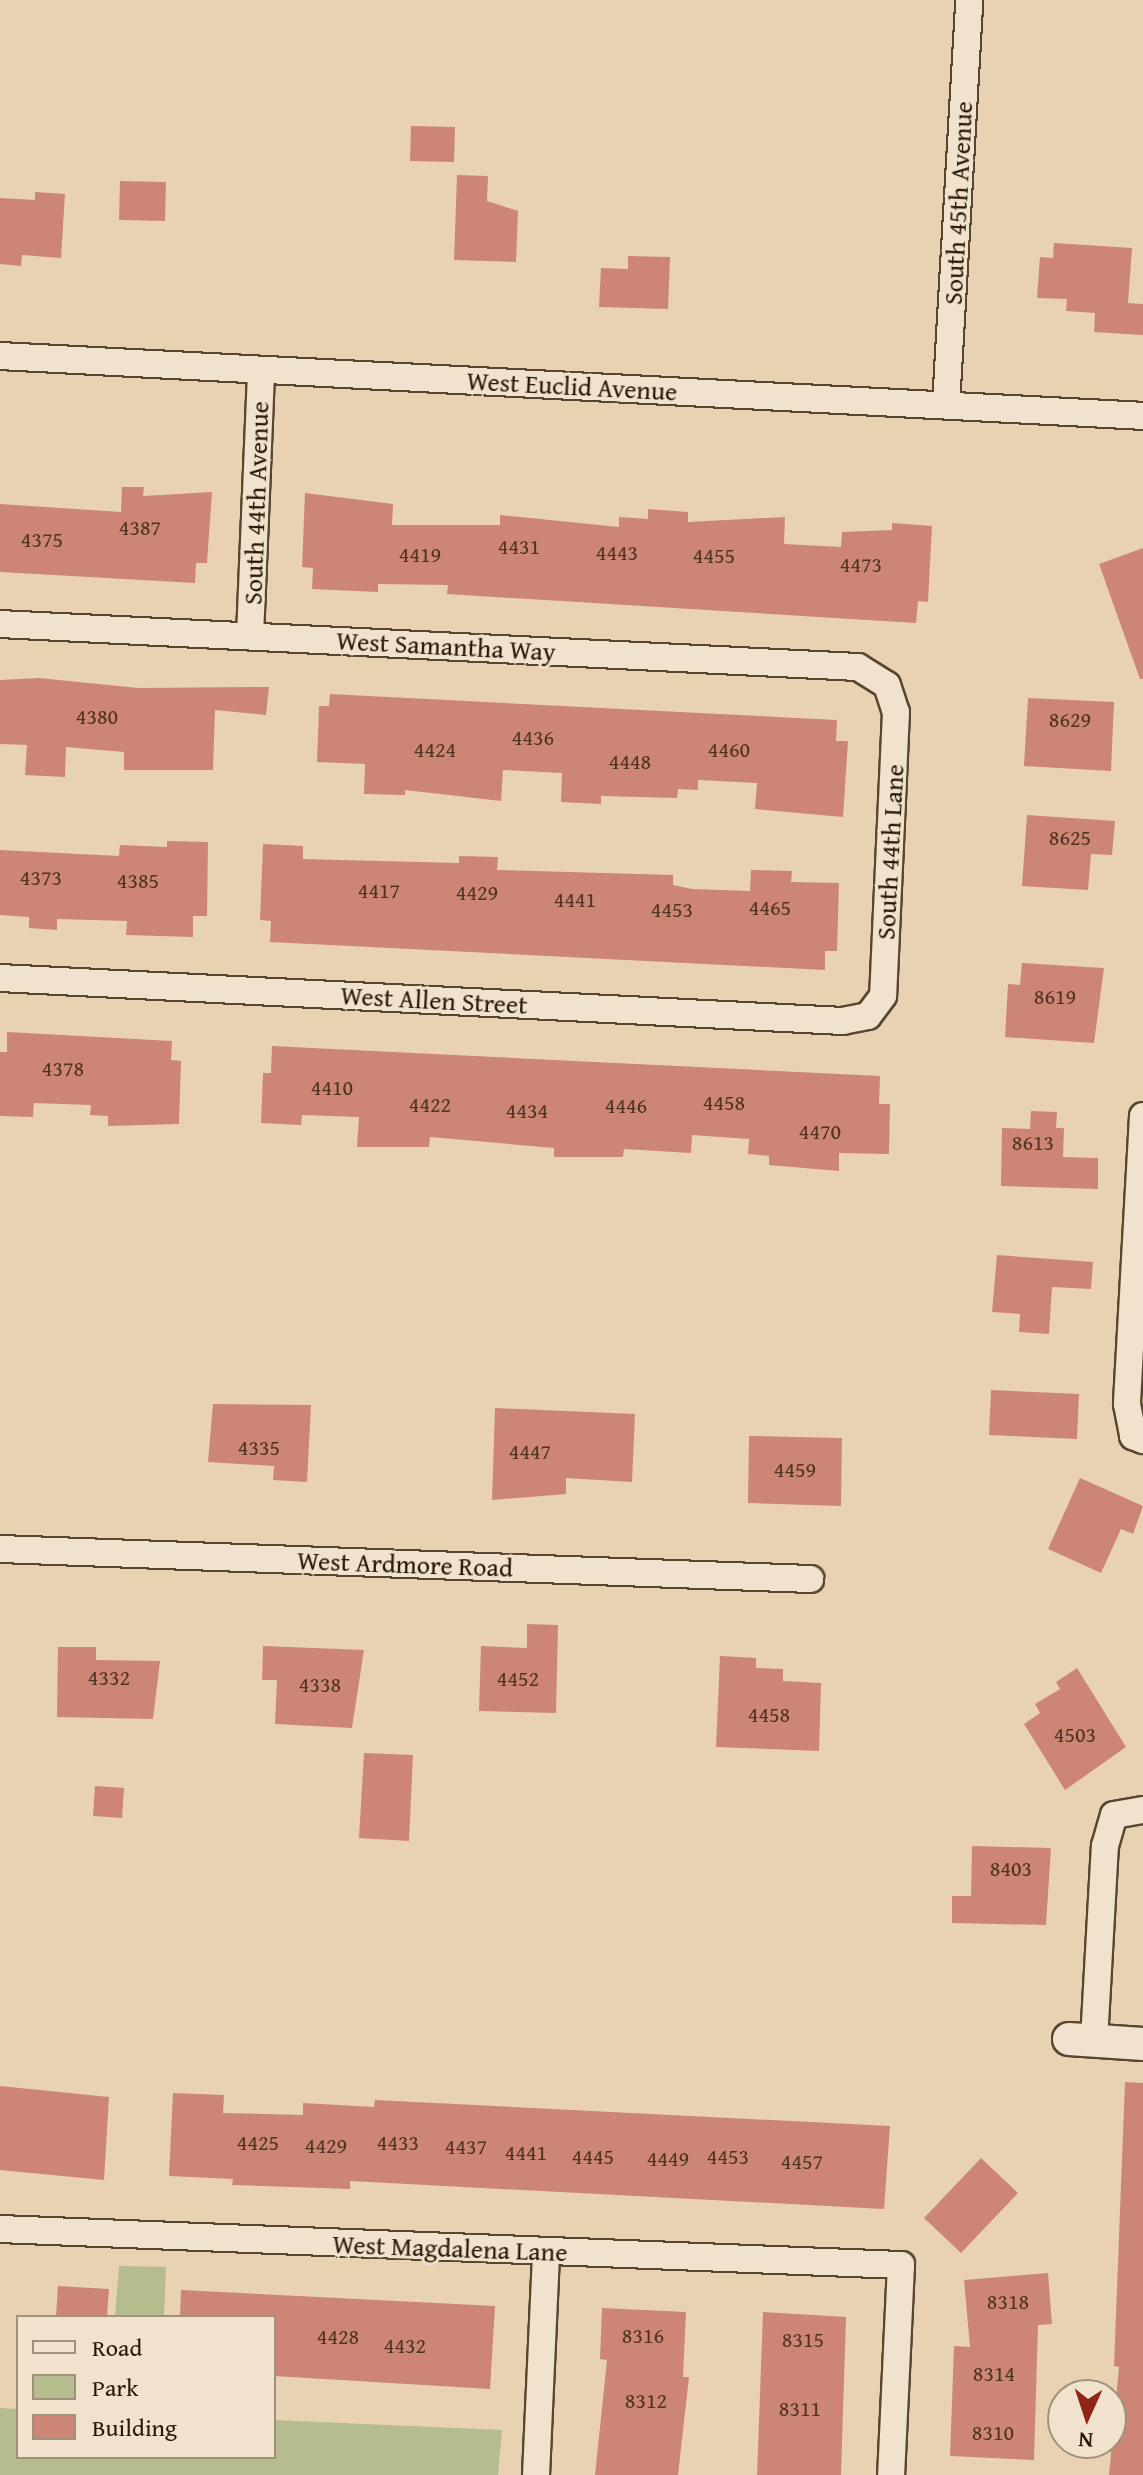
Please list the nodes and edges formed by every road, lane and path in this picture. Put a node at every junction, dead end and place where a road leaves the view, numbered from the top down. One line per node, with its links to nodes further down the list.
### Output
1 (969, 0): 4 (street, South 45th Avenue)
2 (0, 356): 3 (street, West Euclid Avenue)
3 (261, 370): 4 (street, West Euclid Avenue); 7 (street, South 44th Avenue)
4 (946, 405): 5 (street, West Euclid Avenue)
5 (1143, 416)
6 (0, 624): 7 (street, West Samantha Way)
7 (250, 636): 8 (street, West Samantha Way)
8 (887, 685): 10 (street, South 44th Lane)
9 (0, 978): 10 (street, West Allen Street)
10 (868, 1016)
11 (1143, 1116): 12 (street)
12 (1138, 1438)
13 (0, 1549): 14 (street, West Ardmore Road)
14 (810, 1579)
15 (1143, 1810): 16 (street)
16 (1081, 2040): 17 (street)
17 (1143, 2044)
18 (0, 2229): 19 (street, West Magdalena Lane)
19 (546, 2253): 20 (street); 21 (street, West Magdalena Lane)
20 (536, 2475)
21 (891, 2475)

